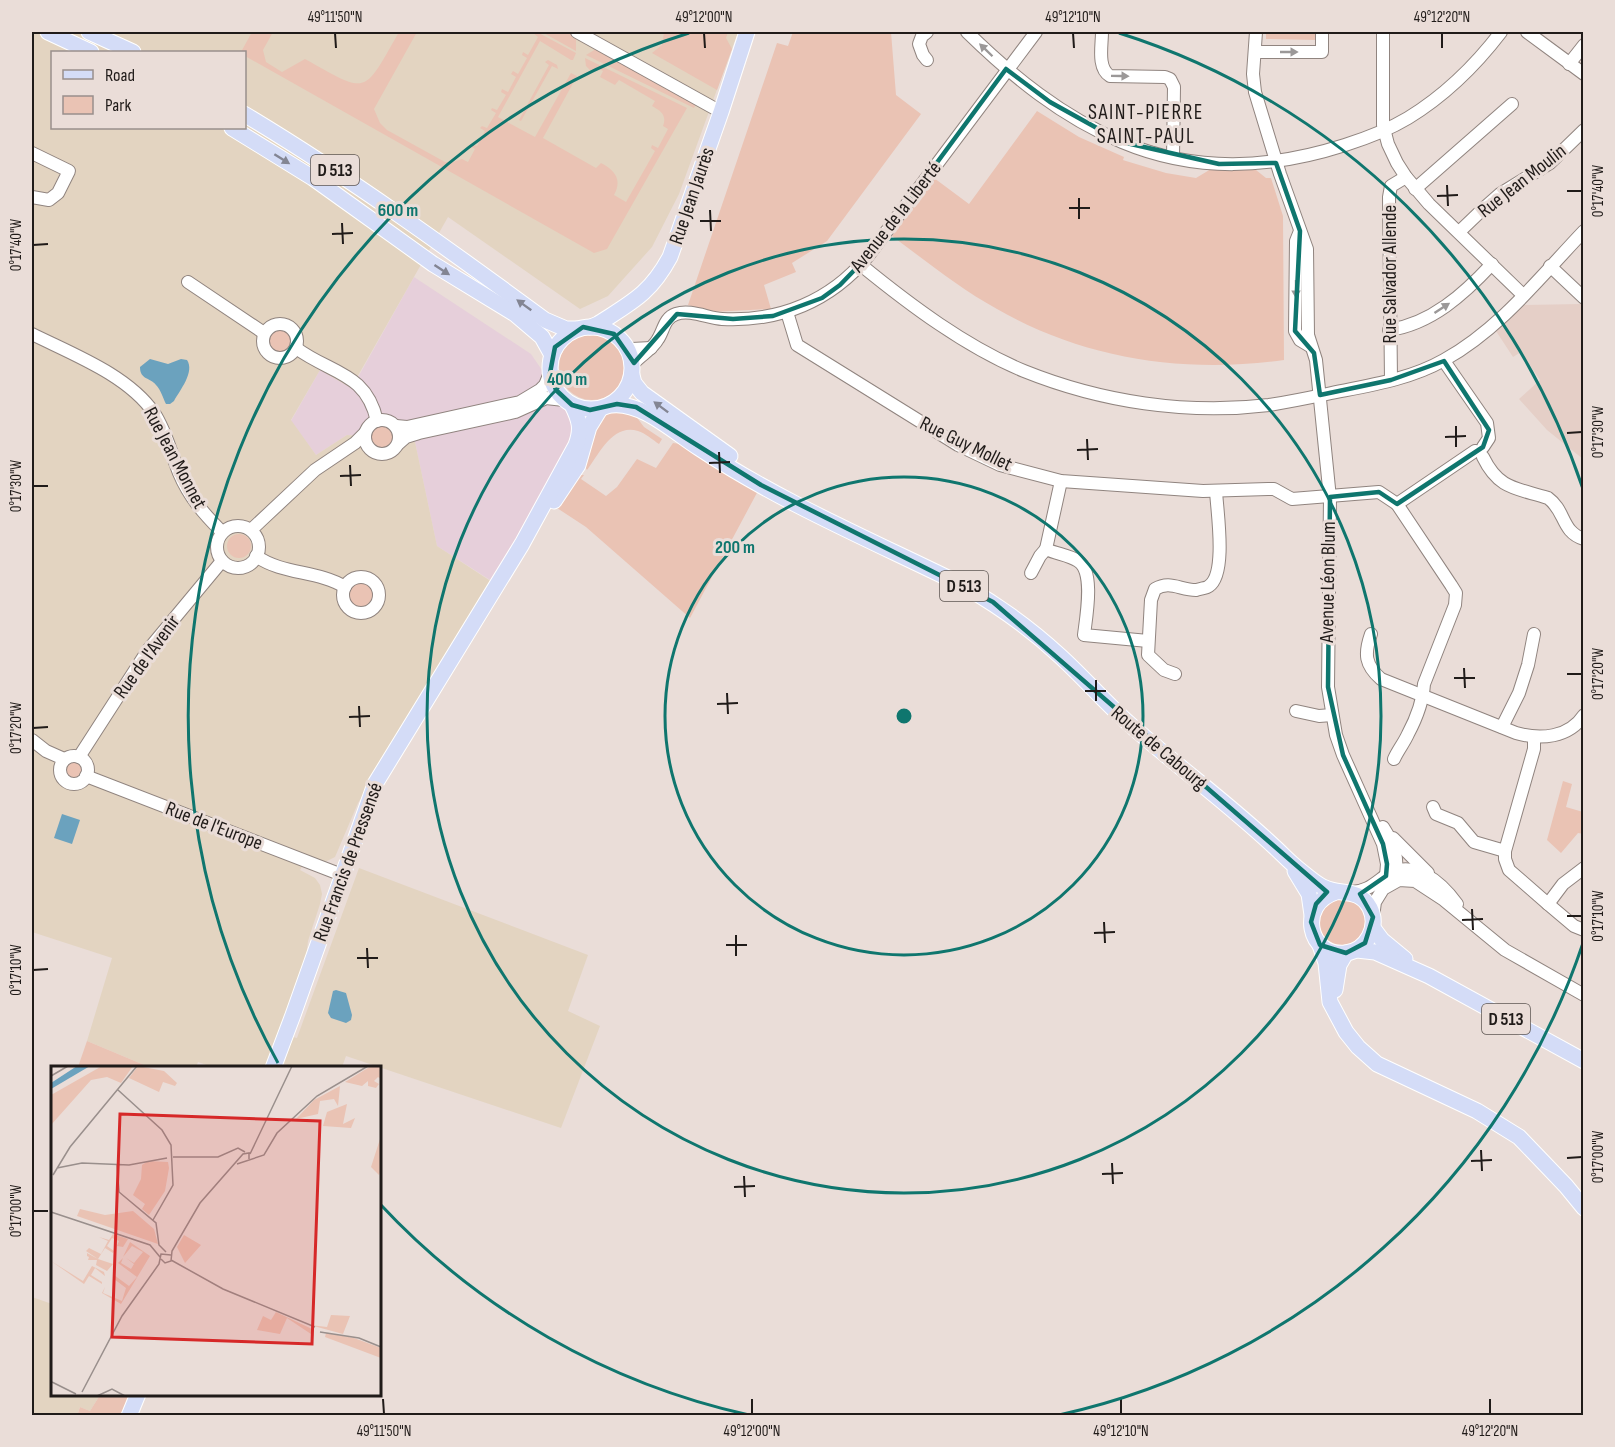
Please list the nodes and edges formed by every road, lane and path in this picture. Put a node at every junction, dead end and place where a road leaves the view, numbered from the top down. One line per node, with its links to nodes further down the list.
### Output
1 (48, 32): 15 (main road)
2 (90, 32): 16 (main road)
3 (578, 32): 23 (street)
4 (747, 32): 23 (main road, Rue Jean Jaurès)
5 (927, 32): 18 (street)
6 (967, 32): 20 (street, one-way to 6)
7 (1036, 32): 20 (street, Avenue de la Liberté)
8 (1102, 32): 29 (street, one-way to 29)
9 (1256, 32): 17 (street, Avenue Léon Blum)
10 (1322, 32): 17 (street, one-way to 10)
11 (1383, 32): 27 (street)
12 (1500, 32): 27 (street)
13 (1527, 32): 19 (street)
14 (1584, 45): 19 (street)
15 (89, 51)
16 (131, 51)
17 (1256, 52): 30 (street, Avenue Léon Blum)
18 (927, 60)
19 (1569, 64): 21 (street)
20 (1006, 69): 29 (street); 37 (street, Avenue de la Liberté)
21 (1584, 74)
22 (1512, 104): 32 (street)
23 (722, 112): 42 (main road, Rue Jean Jaurès)
24 (246, 115): 44 (main road, D 513, one-way to 24)
25 (234, 129): 51 (main road, D 513, one-way to 51)
26 (1584, 130): 34 (street, Rue Jean Moulin)
27 (1384, 131): 30 (street); 31 (street)
28 (32, 153): 33 (street)
29 (1173, 157): 30 (street)
30 (1276, 163): 56 (street, Avenue Léon Blum)
31 (1406, 177): 32 (street); 45 (street, Rue Salvador Allende)
32 (1415, 189): 34 (street)
33 (32, 197)
34 (1459, 232): 36 (street)
35 (1583, 232): 38 (street)
36 (1492, 264): 40 (street); 45 (street, one-way to 36)
37 (861, 265): 43 (street, Avenue de la Liberté); 56 (street)
38 (1550, 266): 40 (street); 41 (street)
39 (188, 282): 46 (street)
40 (1523, 295): 52 (street)
41 (1584, 298)
42 (631, 304): 44 (main road, Rue Jean Jaurès); 48 (main road)
43 (787, 312): 50 (street, Avenue de la Liberté); 66 (street, Rue Guy Mollet)
44 (583, 328): 48 (main road); 51 (main road)
45 (1389, 330): 55 (street, Rue Salvador Allende)
46 (264, 333): 49 (street); 49 (street)
47 (32, 334): 72 (street, Rue Jean Monnet)
48 (624, 343): 50 (street); 53 (main road)
49 (296, 348): 59 (street)
50 (651, 348): 53 (street, Avenue de la Liberté)
51 (552, 355): 54 (main road)
52 (1444, 361): 55 (street); 65 (street)
53 (632, 370): 58 (main road); 70 (main road, D 513, one-way to 53)
54 (550, 373): 57 (main road); 60 (street)
55 (1391, 380): 56 (street)
56 (1320, 396): 68 (street, Avenue Léon Blum)
57 (568, 402): 58 (main road); 62 (street); 74 (main road)
58 (605, 407): 70 (main road, D 513); 74 (main road)
59 (377, 420): 60 (street); 61 (street)
60 (396, 426): 62 (street)
61 (365, 433): 63 (street); 64 (street)
62 (398, 444): 63 (street)
63 (371, 451): 64 (street)
64 (341, 452): 71 (street)
65 (1481, 452): 69 (street); 73 (street)
66 (1061, 481): 67 (street, Rue Guy Mollet); 75 (street)
67 (1216, 491): 68 (street, Rue Guy Mollet); 82 (street)
68 (1330, 498): 69 (street, Rue Guy Mollet); 86 (street, Avenue Léon Blum)
69 (1397, 504): 84 (street)
70 (815, 512): 99 (main road, Route de Cabourg / D 513)
71 (251, 530): 72 (street); 76 (street)
72 (222, 532): 77 (street)
73 (1584, 539)
74 (522, 544): 101 (main road, Rue Francis de Pressensé)
75 (1046, 549): 78 (street); 82 (street)
76 (256, 556): 77 (street); 79 (street)
77 (222, 561): 91 (street, Rue de l'Avenir)
78 (1030, 573)
79 (345, 587)
80 (1371, 634): 84 (street)
81 (1534, 634): 88 (street)
82 (1148, 641): 83 (street)
83 (1175, 674)
84 (1423, 696): 88 (street); 93 (street)
85 (1299, 714): 86 (street)
86 (1332, 715): 96 (street, Avenue Léon Blum)
87 (1583, 718): 89 (street)
88 (1502, 727): 89 (street)
89 (1534, 738): 98 (street)
90 (32, 740): 92 (street)
91 (79, 757): 92 (street); 94 (street)
92 (64, 759): 94 (street)
93 (1394, 759)
94 (86, 776): 101 (street, Rue de l'Europe)
95 (1433, 807): 98 (street)
96 (1370, 812): 97 (street, Avenue Léon Blum); 102 (street, Avenue Léon Blum)
97 (1384, 829): 102 (street, Avenue Léon Blum); 103 (street)
98 (1505, 851): 106 (street)
99 (1287, 858): 104 (main road, D 513); 107 (main road, D 513)
100 (1584, 868): 106 (street)
101 (342, 875): 117 (main road, Rue Francis de Pressensé)
102 (1392, 876): 103 (street); 105 (street); 108 (street); 109 (street)
103 (1431, 876): 108 (street)
104 (1335, 892): 105 (main road); 107 (main road)
105 (1352, 892): 109 (main road)
106 (1548, 904): 110 (street)
107 (1312, 915): 111 (main road)
108 (1468, 919): 114 (street)
109 (1373, 922): 112 (main road); 113 (main road, D 513)
110 (1584, 930)
111 (1320, 945): 112 (main road); 115 (main road)
112 (1351, 952): 113 (main road, D 513); 115 (main road)
113 (1429, 976): 116 (main road, D 513)
114 (1584, 995)
115 (1338, 1017): 118 (main road)
116 (1584, 1061)
117 (274, 1066)
118 (1584, 1208)
119 (138, 1396): 120 (main road)
120 (130, 1415)

